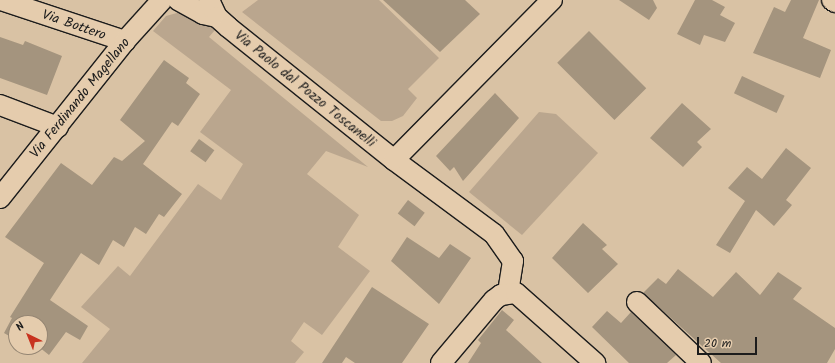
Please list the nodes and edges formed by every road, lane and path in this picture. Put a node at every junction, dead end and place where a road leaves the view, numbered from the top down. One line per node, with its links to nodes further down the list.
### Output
1 (1, 0): 8 (street, Via Bottero)
2 (162, 0): 8 (street, Via Ferdinando Magellano)
3 (178, 0): 7 (street, Via Paolo dal Pozzo Toscanelli)
4 (552, 0): 11 (street)
5 (832, 0): 6 (street)
6 (835, 2)
7 (213, 9): 11 (street, Via Paolo dal Pozzo Toscanelli)
8 (125, 42): 10 (street, Via Ferdinando Magellano)
9 (0, 105): 10 (street)
10 (58, 127): 12 (street, Via Ferdinando Magellano)
11 (394, 160): 13 (street, Via Paolo dal Pozzo Toscanelli)
12 (0, 198)
13 (508, 293): 15 (street); 16 (street)
14 (637, 302): 17 (street)
15 (441, 363)
16 (595, 363)
17 (701, 363)

